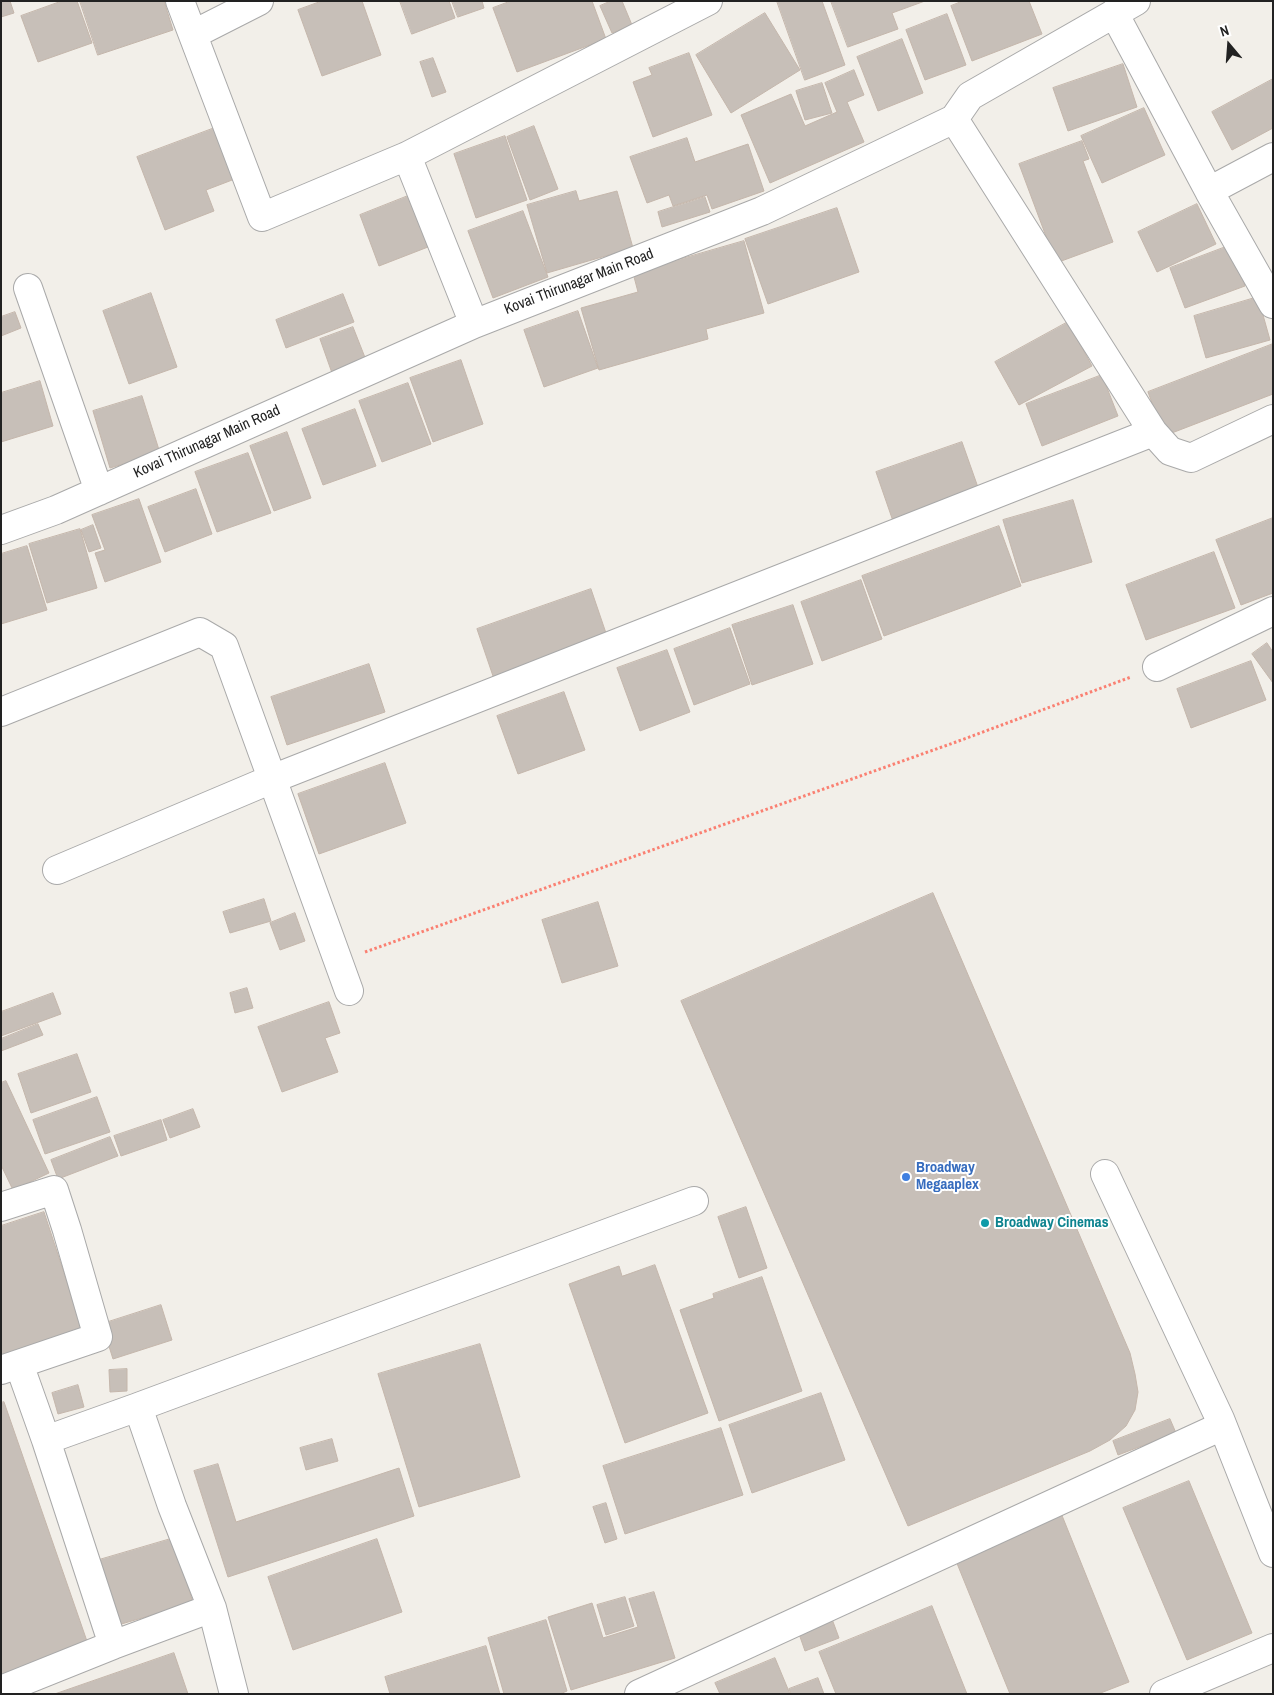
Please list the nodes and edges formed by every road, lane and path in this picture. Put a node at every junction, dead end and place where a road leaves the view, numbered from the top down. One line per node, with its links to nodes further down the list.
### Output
1 (180, 1): 5 (street)
2 (259, 1): 5 (street)
3 (708, 1): 7 (street)
4 (1125, 7): 6 (street, Kovai Thirunagar Main Road); 9 (street)
5 (194, 34): 7 (street)
6 (954, 119): 12 (street, Kovai Thirunagar Main Road); 14 (street)
7 (407, 156): 12 (street)
8 (1273, 157): 9 (street)
9 (1208, 191): 11 (street)
10 (28, 288): 15 (street)
11 (1273, 304)
12 (474, 324): 15 (street, Kovai Thirunagar Main Road)
13 (1273, 419): 14 (street)
14 (1153, 432): 20 (street)
15 (99, 491): 16 (street, Kovai Thirunagar Main Road)
16 (1, 530)
17 (1273, 612): 18 (street)
18 (1157, 667): 22 (path)
19 (1, 712): 20 (street)
20 (272, 779): 21 (street); 22 (street)
21 (57, 870)
22 (338, 962): 23 (street)
23 (349, 991)
24 (1105, 1174): 29 (street)
25 (694, 1201): 28 (street)
26 (1, 1207): 27 (street)
27 (10, 1367): 30 (street)
28 (138, 1407): 30 (street); 32 (street)
29 (1222, 1426): 31 (street); 37 (street)
30 (46, 1440): 33 (street)
31 (1273, 1553)
32 (212, 1608): 33 (street); 36 (street)
33 (113, 1645): 35 (street)
34 (1273, 1648): 38 (street)
35 (1, 1690)
36 (234, 1694)
37 (639, 1694)
38 (1164, 1694)

